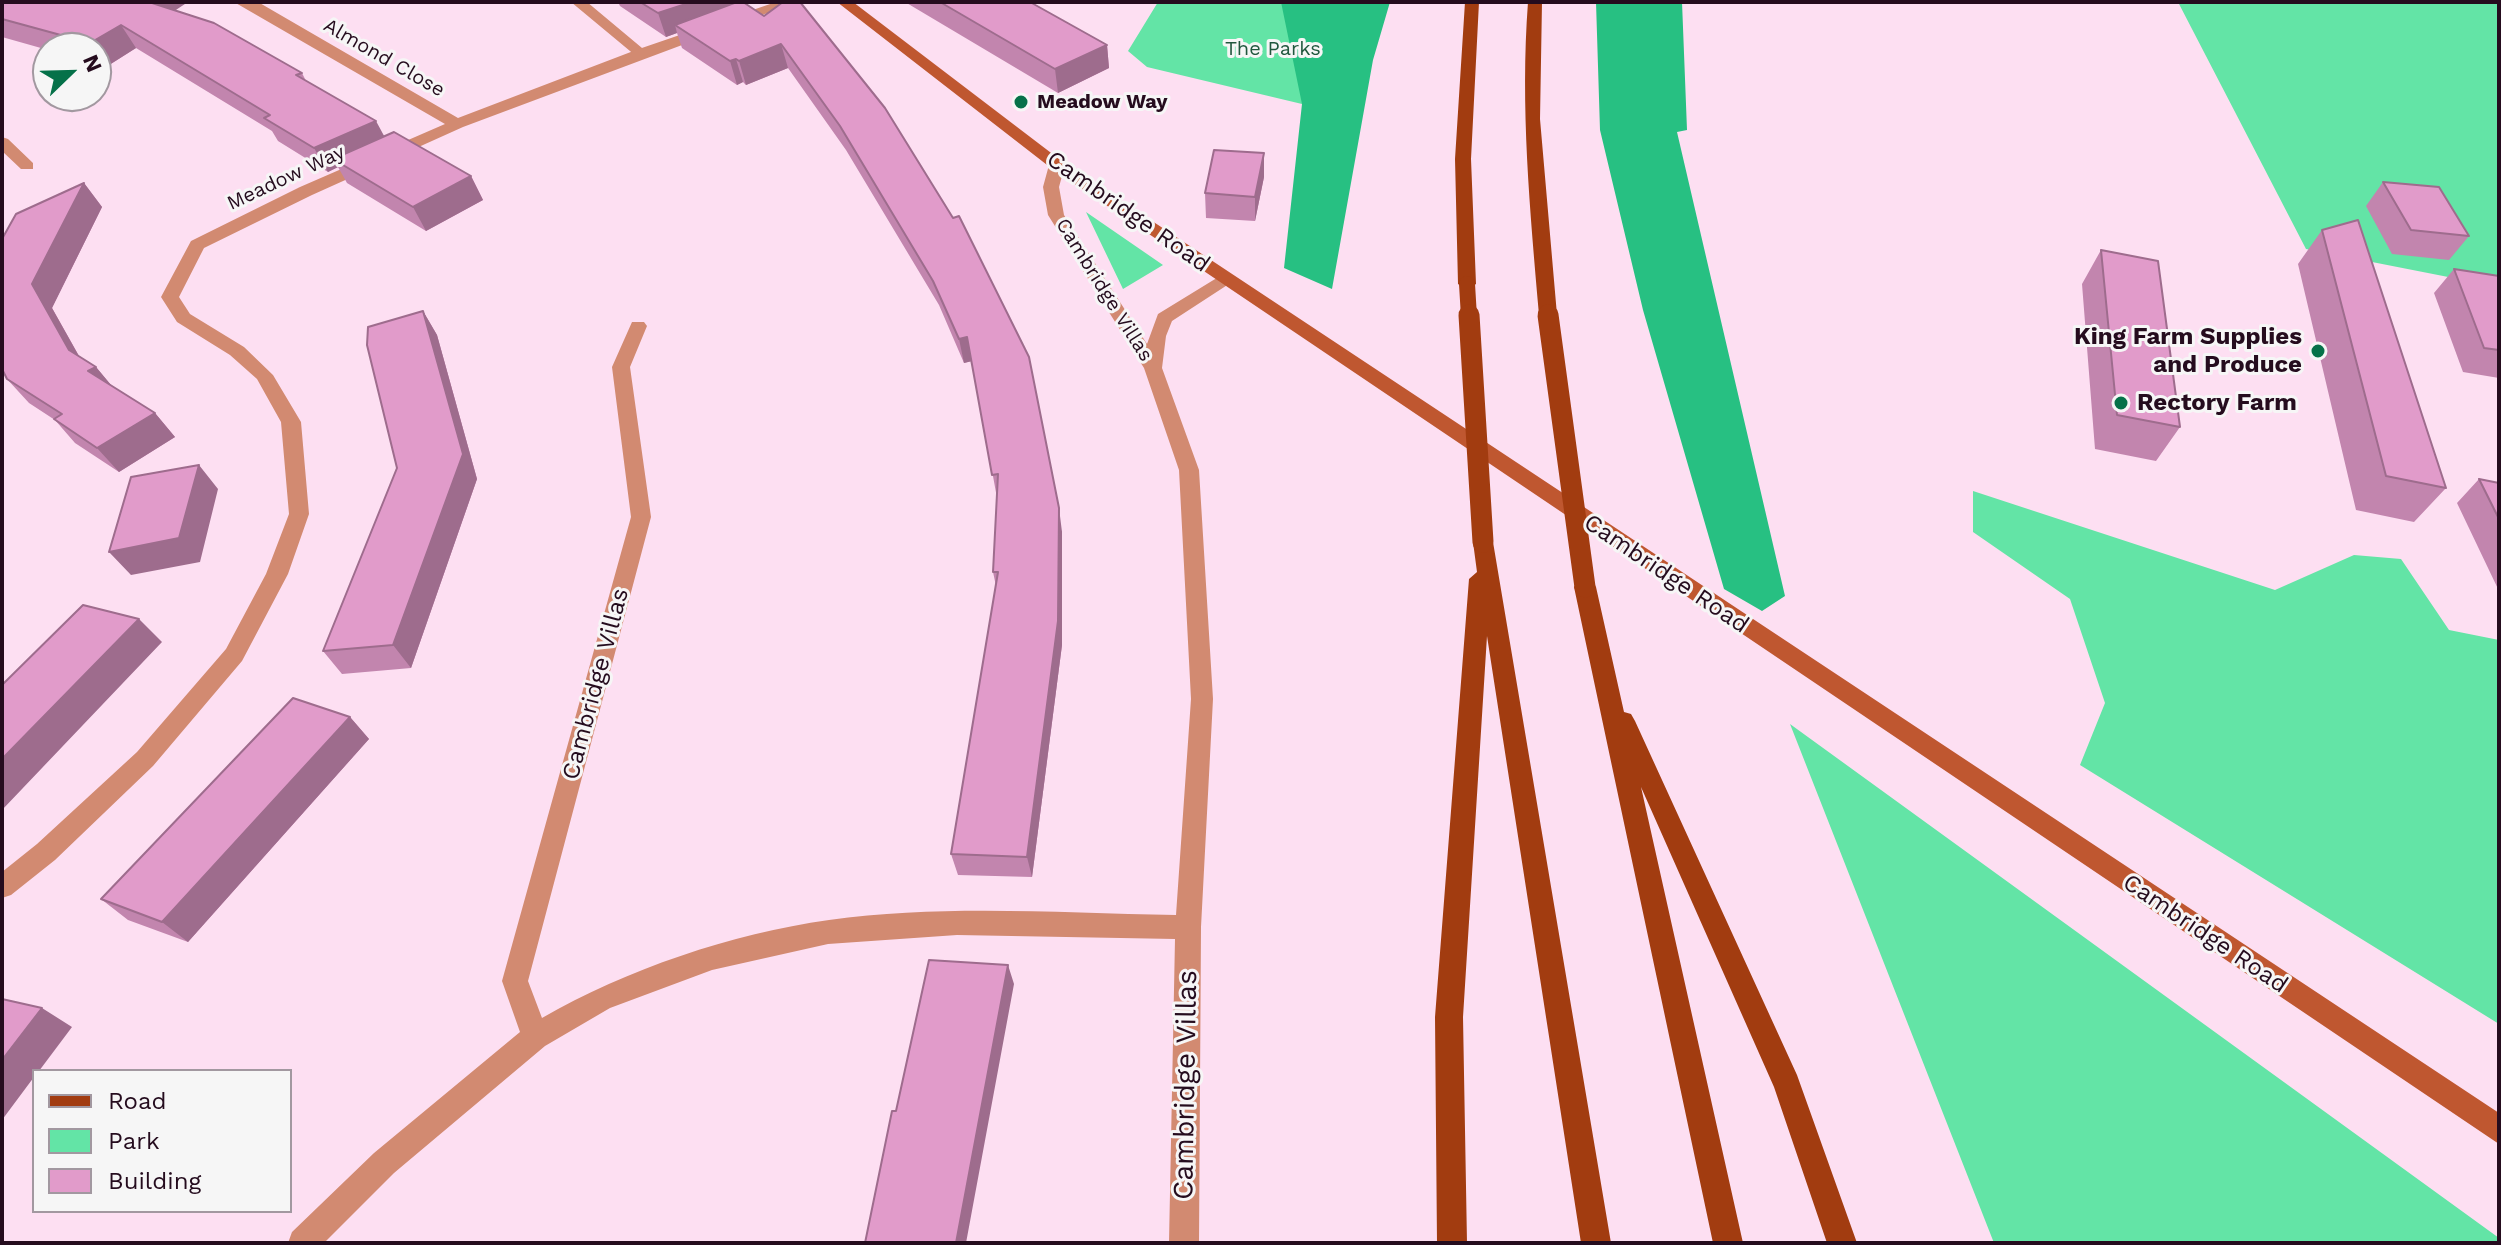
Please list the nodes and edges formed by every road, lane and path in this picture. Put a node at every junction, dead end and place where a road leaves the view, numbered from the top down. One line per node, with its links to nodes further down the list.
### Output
1 (248, 2): 8 (street, Almond Close)
2 (578, 2): 7 (street)
3 (790, 2): 7 (street, Meadow Way)
4 (844, 2): 10 (main road, Cambridge Road)
5 (1472, 2): 15 (main road, bridge)
6 (1535, 2): 16 (main road, bridge)
7 (641, 53): 8 (street, Meadow Way)
8 (457, 124): 17 (street, Meadow Way)
9 (2, 142): 11 (street)
10 (1057, 165): 12 (main road, Cambridge Road); 14 (street, Cambridge Villas)
11 (27, 166)
12 (1226, 280): 14 (street, Cambridge Villas); 20 (main road, Cambridge Road)
13 (638, 326): 19 (street, Cambridge Villas)
14 (1153, 368): 18 (street, Cambridge Villas)
15 (1483, 542): 23 (main road); 24 (main road)
16 (1604, 680): 25 (main road); 26 (main road)
17 (2, 887)
18 (1188, 927): 19 (street); 22 (street, Cambridge Villas)
19 (535, 1037): 21 (street)
20 (2499, 1130)
21 (303, 1243)
22 (1184, 1243)
23 (1452, 1243)
24 (1596, 1243)
25 (1728, 1243)
26 (1842, 1243)

